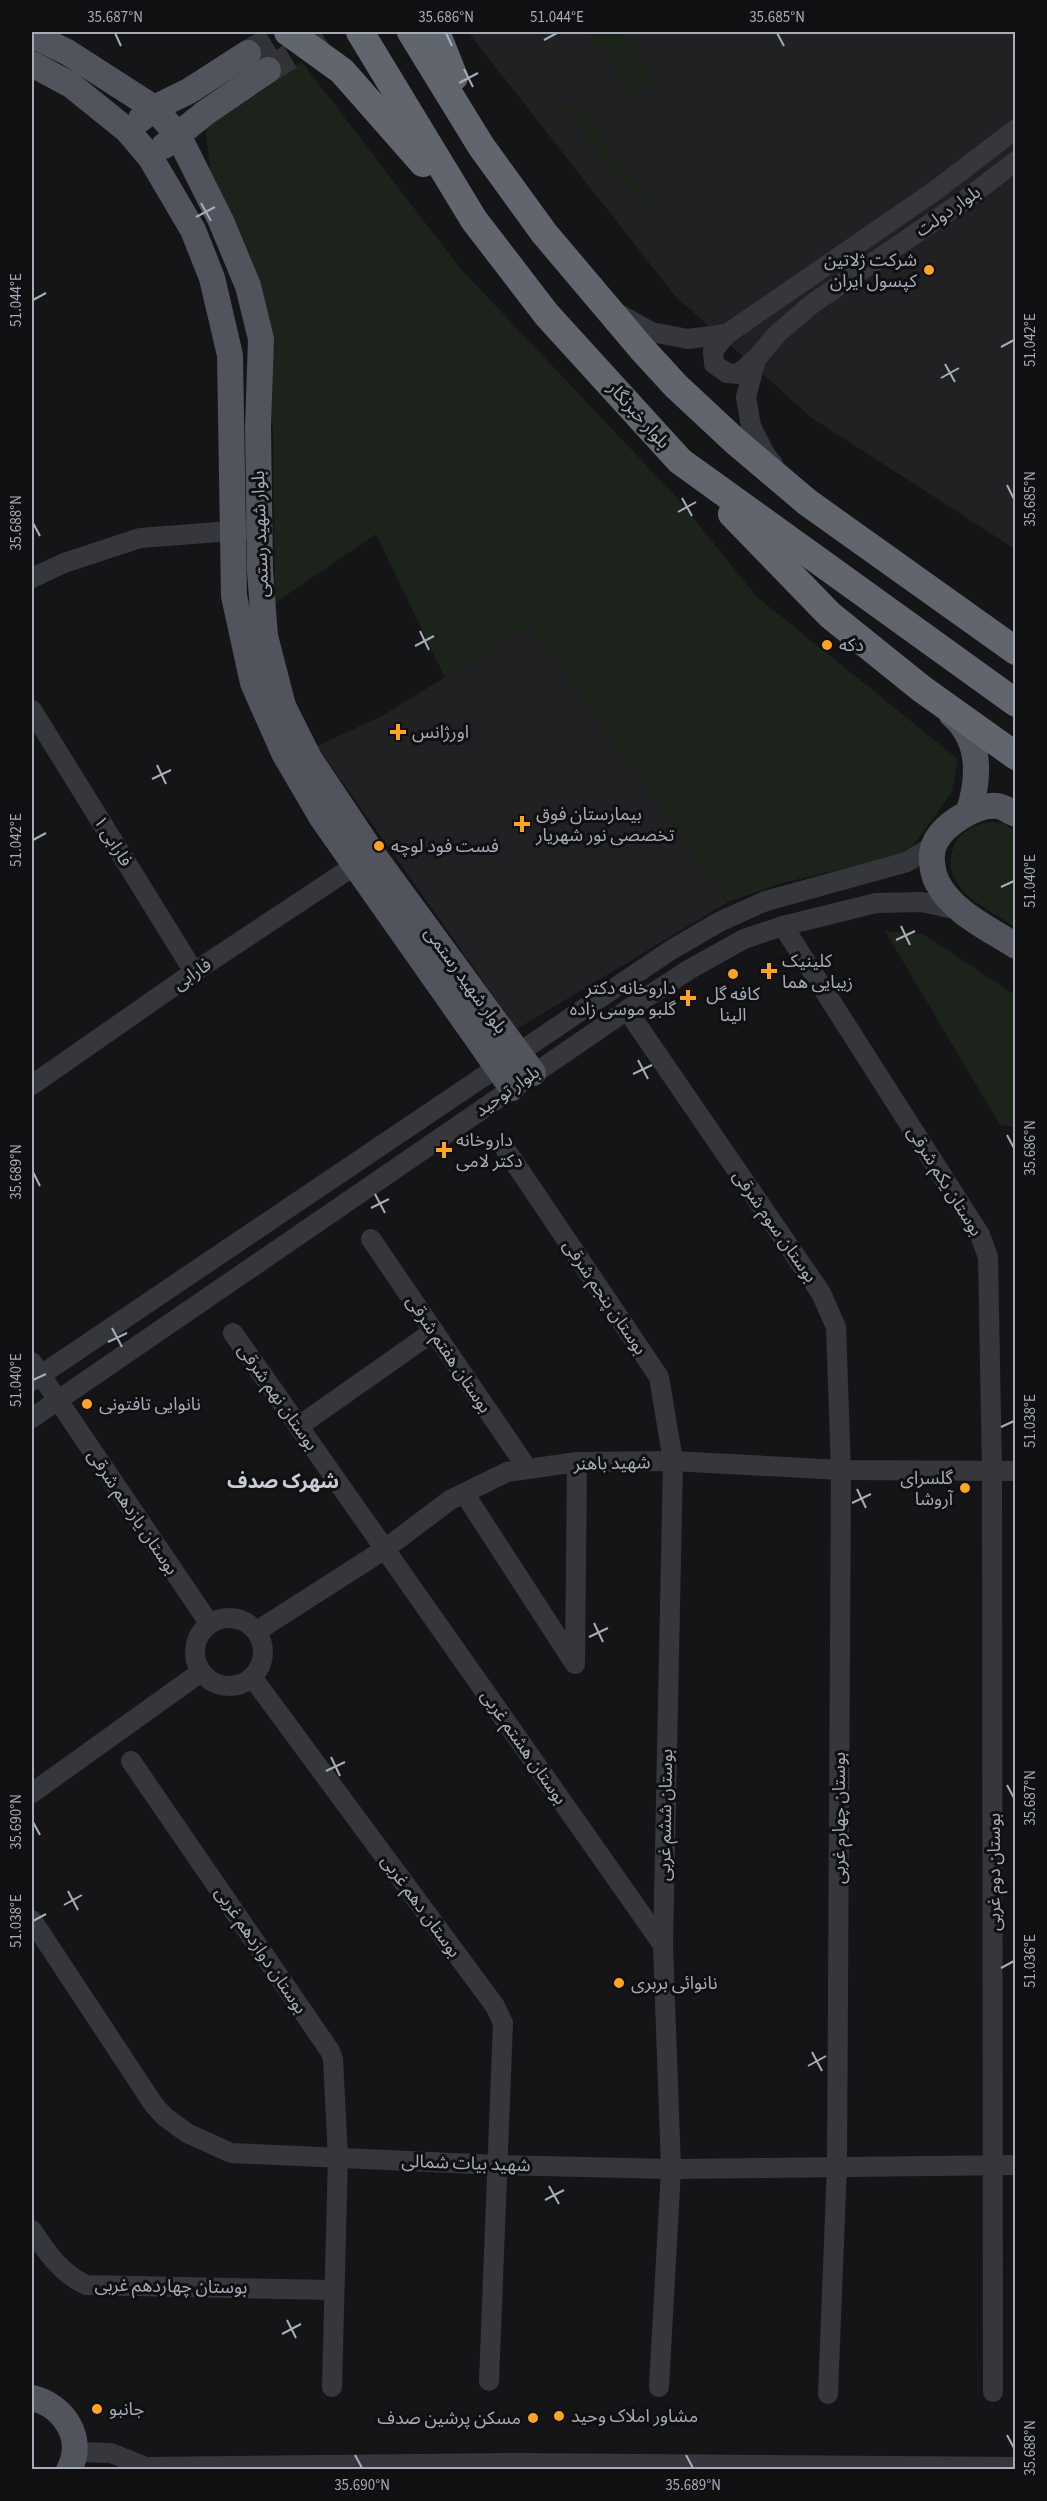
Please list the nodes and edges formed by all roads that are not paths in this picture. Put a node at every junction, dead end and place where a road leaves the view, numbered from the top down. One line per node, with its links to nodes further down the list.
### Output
1 (288, 32): 16 (highway)
2 (360, 32): 16 (highway, بلوار خبرنگار)
3 (411, 32): 13 (highway)
4 (436, 32): 13 (highway)
5 (32, 35): 9 (main road, بلوار شهید رستمی)
6 (248, 53): 9 (main road)
7 (32, 64): 11 (main road, بلوار شهید رستمی)
8 (268, 70): 12 (main road)
9 (154, 108): 11 (main road); 12 (main road, بلوار شهید رستمی)
10 (1016, 129): 18 (street, بلوار دولت)
11 (128, 131): 14 (main road, بلوار شهید رستمی)
12 (178, 135): 14 (main road); 22 (main road, بلوار شهید رستمی)
13 (482, 146): 17 (highway)
14 (150, 157): 23 (main road, بلوار شهید رستمی)
15 (1016, 161): 19 (street, بلوار دولت)
16 (474, 220): 20 (highway, بلوار خبرنگار)
17 (605, 306): 18 (street, بلوار دولت); 21 (highway)
18 (727, 334): 19 (street)
19 (756, 359): 21 (street, بلوار دولت)
20 (680, 461): 26 (highway); 27 (highway, بلوار خبرنگار)
21 (807, 502): 25 (highway)
22 (258, 529): 23 (street); 39 (main road, بلوار شهید رستمی)
23 (233, 531): 24 (street); 33 (main road, بلوار شهید رستمی)
24 (32, 578)
25 (1010, 645)
26 (922, 689): 29 (highway); 30 (main road)
27 (1016, 703)
28 (32, 710): 37 (street, فارابی ۱)
29 (1016, 756)
30 (969, 811): 31 (main road); 32 (main road)
31 (1016, 814)
32 (934, 845): 34 (main road); 40 (street, بلوار توحید)
33 (354, 866): 37 (street, فارابی); 39 (main road, بلوار شهید رستمی)
34 (962, 911): 35 (street, بلوار توحید); 36 (main road)
35 (783, 926): 38 (street, بلوار توحید); 56 (street, بوستان یکم شرقی)
36 (1016, 946)
37 (194, 972): 42 (street, فارابی)
38 (627, 1010): 40 (street, بلوار توحید); 54 (street, بوستان سوم شرقی)
39 (489, 1032): 40 (main road, بلوار شهید رستمی); 41 (main road, بلوار شهید رستمی)
40 (526, 1063): 41 (street, بلوار توحید)
41 (506, 1078): 47 (street, بلوار توحید); 48 (street, بلوار توحید)
42 (32, 1085)
43 (504, 1147): 51 (street, بوستان پنجم شرقی)
44 (371, 1239): 45 (street, بوستان هفتم شرقی)
45 (434, 1331): 50 (street); 53 (street, بوستان هفتم شرقی)
46 (233, 1333): 50 (street, بوستان نهم شرقی)
47 (34, 1373): 48 (street, بوستان یازدهم شرقی)
48 (56, 1401): 49 (street, بلوار توحید); 59 (street, بوستان یازدهم شرقی)
49 (32, 1418)
50 (299, 1426): 58 (street, بوستان نهم شرقی)
51 (673, 1461): 52 (street, شهید باهنر); 54 (street, شهید باهنر); 66 (street, بوستان ششم غربی)
52 (578, 1462): 53 (street, شهید باهنر); 57 (street)
53 (527, 1468): 57 (street, شهید باهنر)
54 (842, 1470): 56 (street, شهید باهنر); 71 (street, بوستان چهارم غربی)
55 (1016, 1470): 56 (street, شهید باهنر)
56 (992, 1471): 69 (street, بوستان دوم غربی)
57 (464, 1492): 58 (street, شهید باهنر)
58 (385, 1549): 60 (street, شهید باهنر); 66 (street, بوستان هشتم غربی)
59 (209, 1623): 60 (street); 61 (street)
60 (257, 1631): 62 (street)
61 (201, 1672): 62 (street); 64 (street)
62 (252, 1677): 68 (street, بوستان دهم غربی)
63 (131, 1761): 67 (street, بوستان دوازدهم غربی)
64 (32, 1793)
65 (32, 1920): 67 (street, شهید بیات شمالی)
66 (663, 1945): 72 (street, بوستان ششم غربی)
67 (338, 2157): 68 (street, شهید بیات شمالی); 74 (street, بوستان دوازدهم غربی)
68 (497, 2165): 72 (street, شهید بیات شمالی); 75 (street, بوستان دهم غربی)
69 (994, 2165): 70 (street, شهید بیات شمالی); 71 (street, شهید بیات شمالی); 78 (street, بوستان دوم غربی)
70 (1016, 2165)
71 (837, 2166): 72 (street, شهید بیات شمالی); 79 (street, بوستان چهارم غربی)
72 (671, 2169): 77 (street, بوستان ششم غربی)
73 (32, 2230): 74 (street, بوستان چهاردهم غربی)
74 (334, 2290): 76 (street, بوستان دوازدهم غربی)
75 (489, 2381)
76 (332, 2387)
77 (659, 2387)
78 (993, 2392)
79 (828, 2394)
80 (32, 2398): 81 (main road)
81 (72, 2461): 85 (street)
82 (438, 2467): 83 (street); 86 (street)
83 (732, 2467): 84 (street)
84 (1016, 2467)
85 (142, 2468): 86 (street)
86 (243, 2468)

